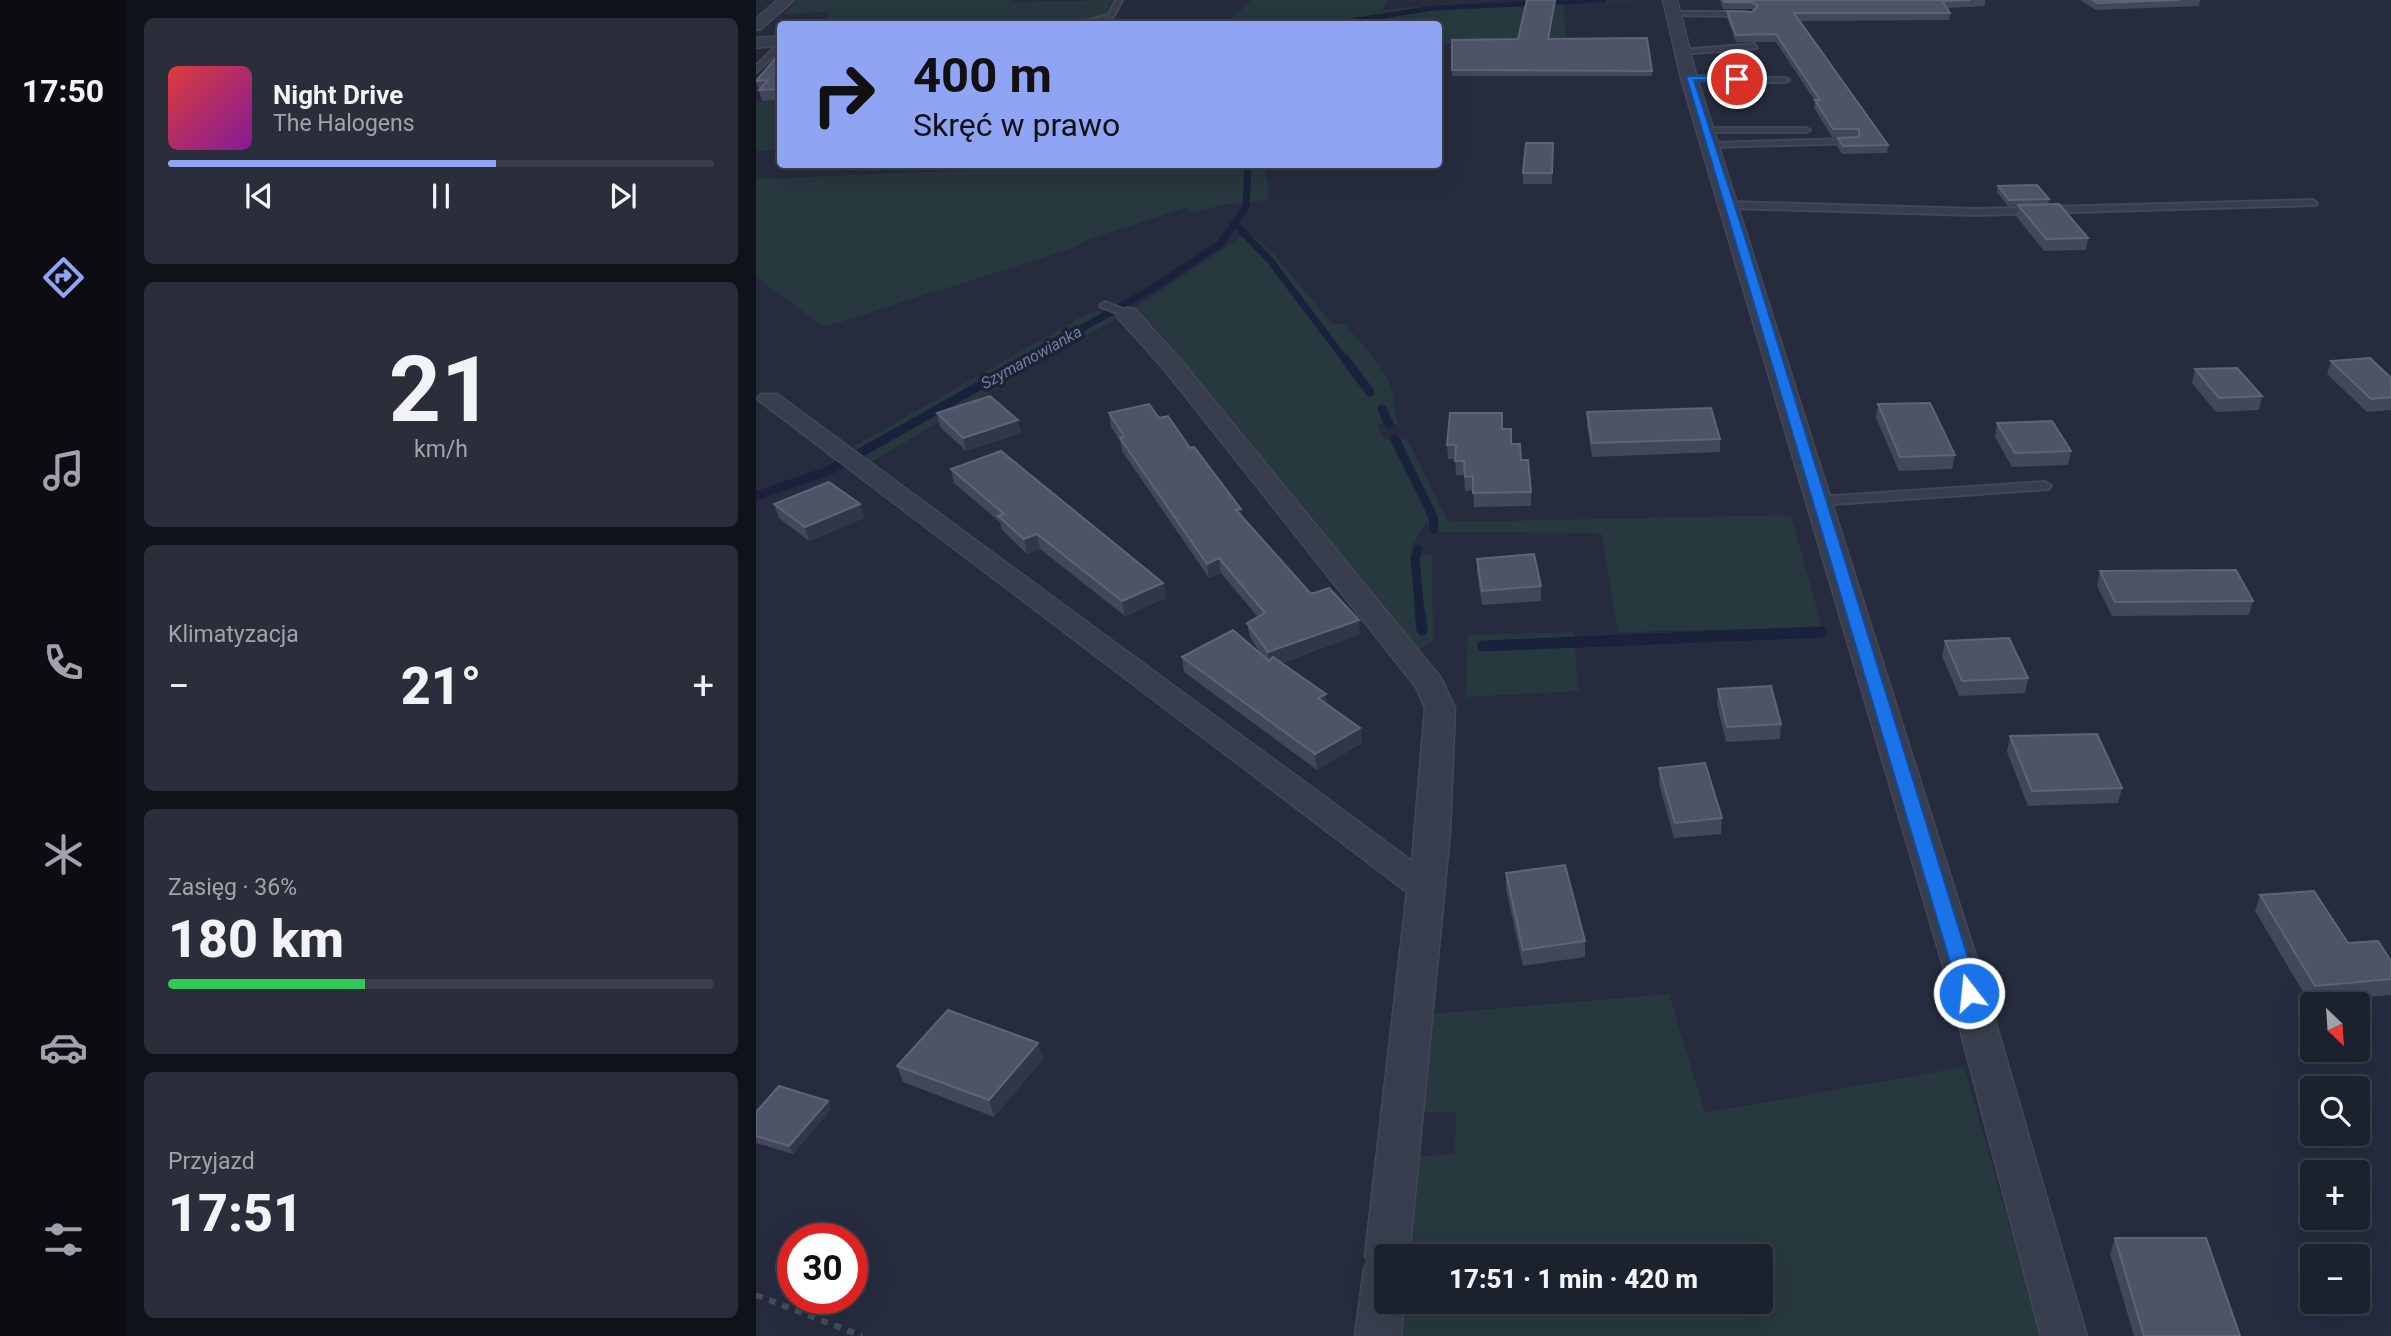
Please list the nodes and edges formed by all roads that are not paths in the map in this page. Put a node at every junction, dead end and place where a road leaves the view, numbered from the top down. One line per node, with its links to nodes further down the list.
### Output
1 (787, 0): 6 (street)
2 (1119, 0): 5 (lane)
3 (1672, 7): 4 (lane); 11 (street)
4 (1752, 14)
5 (1090, 21)
6 (756, 26)
7 (777, 41): 8 (street)
8 (756, 43)
9 (1754, 46): 11 (lane)
10 (777, 50): 12 (lane)
11 (1686, 65): 13 (lane); 15 (street)
12 (756, 70)
13 (1785, 80)
14 (1806, 130): 15 (lane)
15 (1708, 137): 16 (lane); 18 (street)
16 (1853, 141)
17 (2314, 203): 18 (lane)
18 (1730, 205): 22 (street)
19 (1116, 310): 23 (street)
20 (769, 399): 23 (street)
21 (2045, 486): 22 (lane)
22 (1820, 502): 27 (street)
23 (1425, 888): 24 (street)
24 (1388, 1244)
25 (1381, 1314): 26 (street)
26 (1378, 1336)
27 (2064, 1336)

